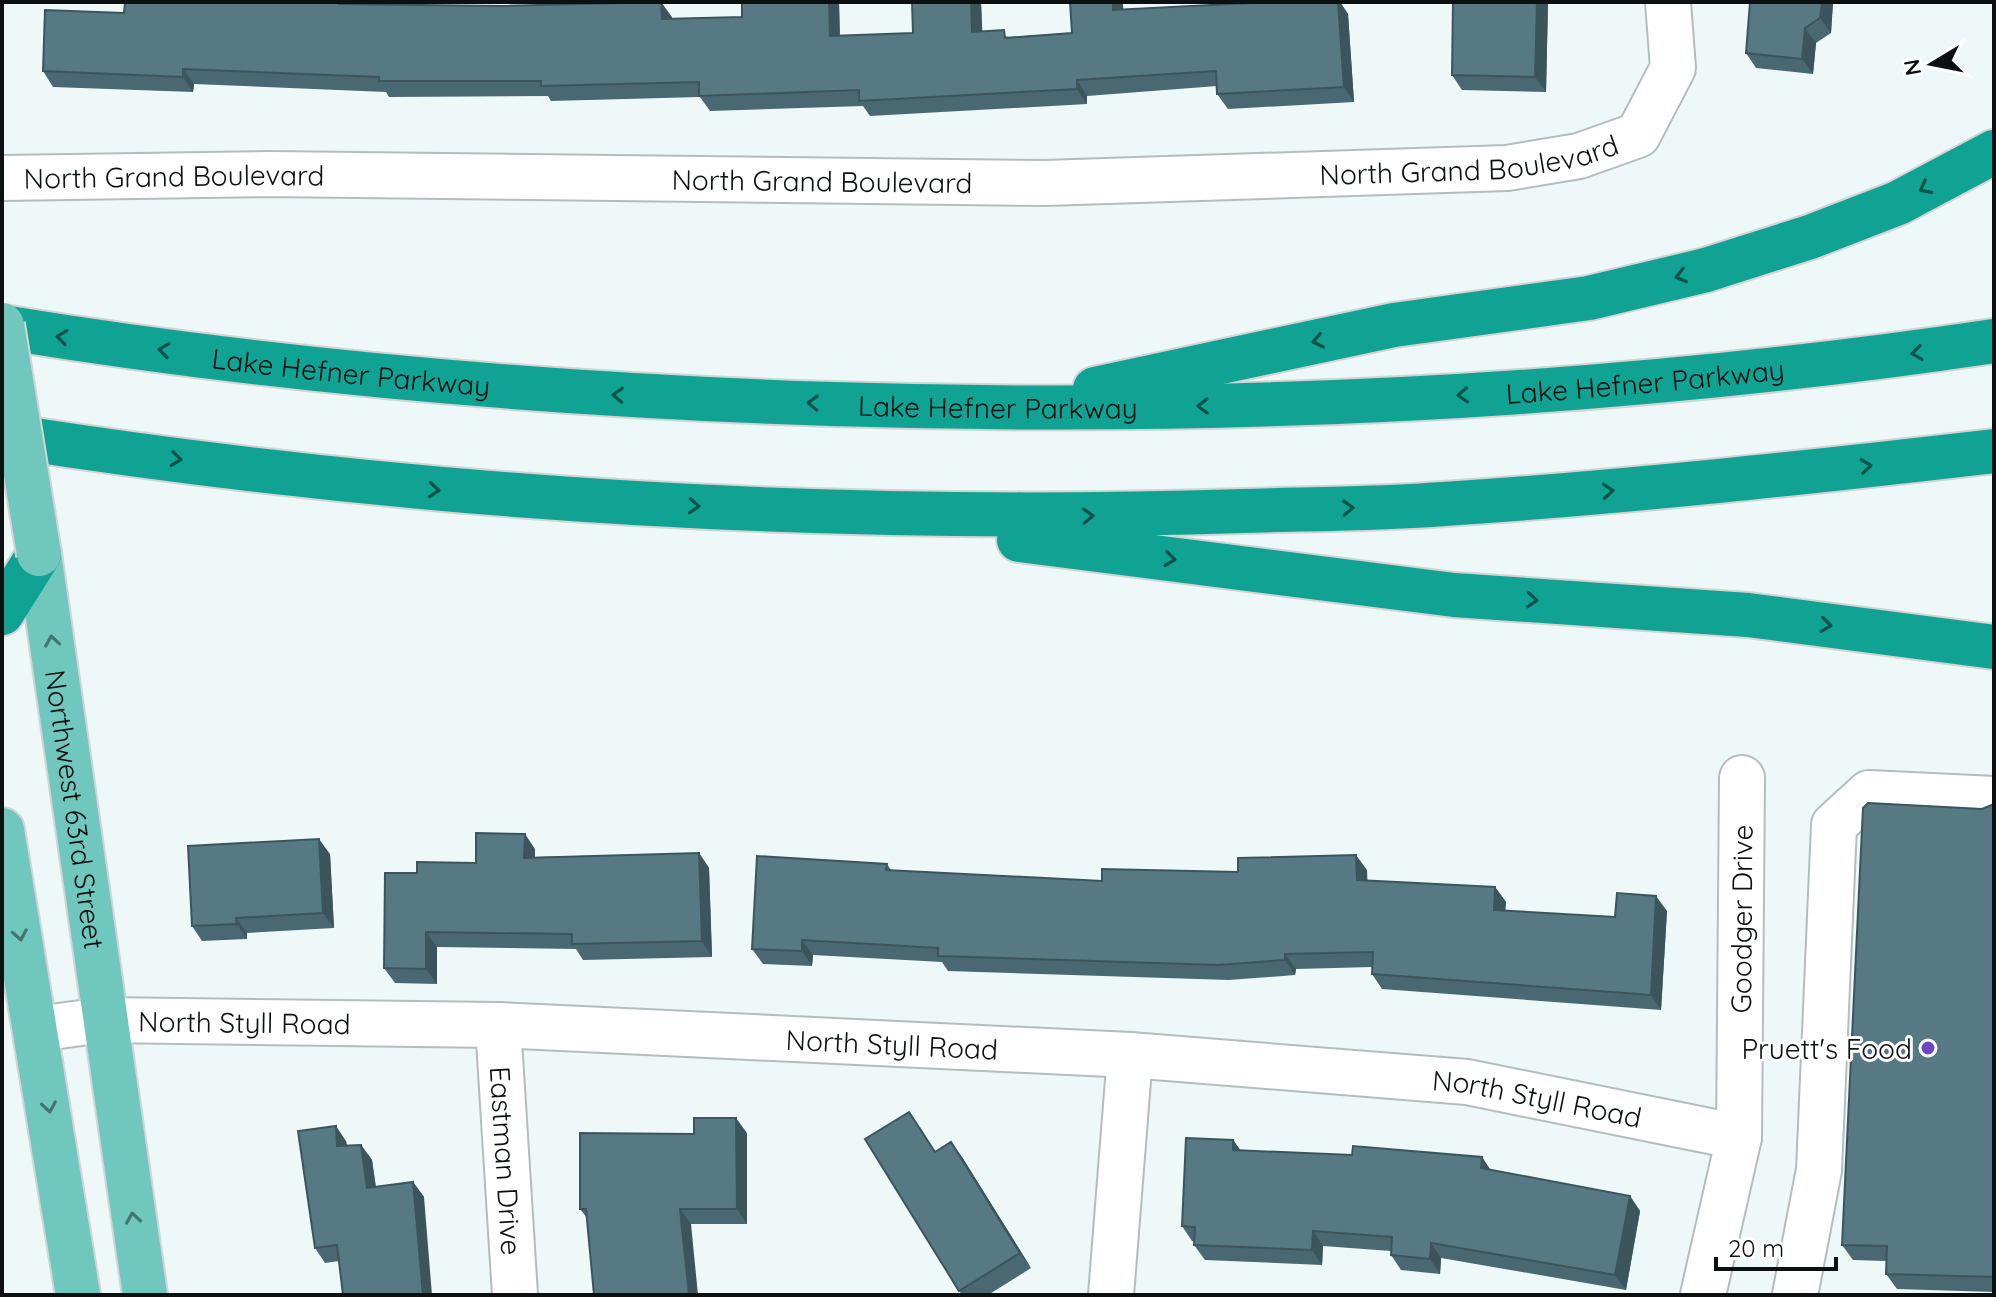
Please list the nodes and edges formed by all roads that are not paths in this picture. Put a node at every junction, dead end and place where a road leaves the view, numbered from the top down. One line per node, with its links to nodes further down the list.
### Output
1 (1668, 2): 3 (street, North Grand Boulevard)
2 (1994, 152): 6 (highway, one-way to 6)
3 (2, 178)
4 (2, 326): 6 (highway, Lake Hefner Parkway, one-way to 4); 10 (main road, Northwest 63rd Street, bridge)
5 (1994, 341): 6 (highway, Lake Hefner Parkway, one-way to 6)
6 (1003, 409)
7 (2, 435): 9 (highway, one-way to 9)
8 (1994, 451): 9 (highway, one-way to 8)
9 (814, 514): 12 (highway, one-way to 12)
10 (39, 554): 11 (highway); 16 (main road, Northwest 63rd Street, one-way to 10)
11 (2, 613)
12 (1994, 647)
13 (1742, 778): 20 (street, Goodger Drive)
14 (1994, 799): 26 (street)
15 (2, 830): 18 (main road, one-way to 18)
16 (103, 1020): 17 (street, North Styll Road); 18 (street, North Styll Road); 22 (main road, Northwest 63rd Street, one-way to 16)
17 (498, 1025): 19 (street, North Styll Road); 23 (street, Eastman Drive)
18 (37, 1029): 21 (main road, one-way to 21)
19 (1130, 1055): 20 (street, North Styll Road); 24 (street)
20 (1739, 1137): 25 (street, Goodger Drive)
21 (78, 1295)
22 (145, 1295)
23 (515, 1295)
24 (1111, 1295)
25 (1703, 1295)
26 (1795, 1295)

